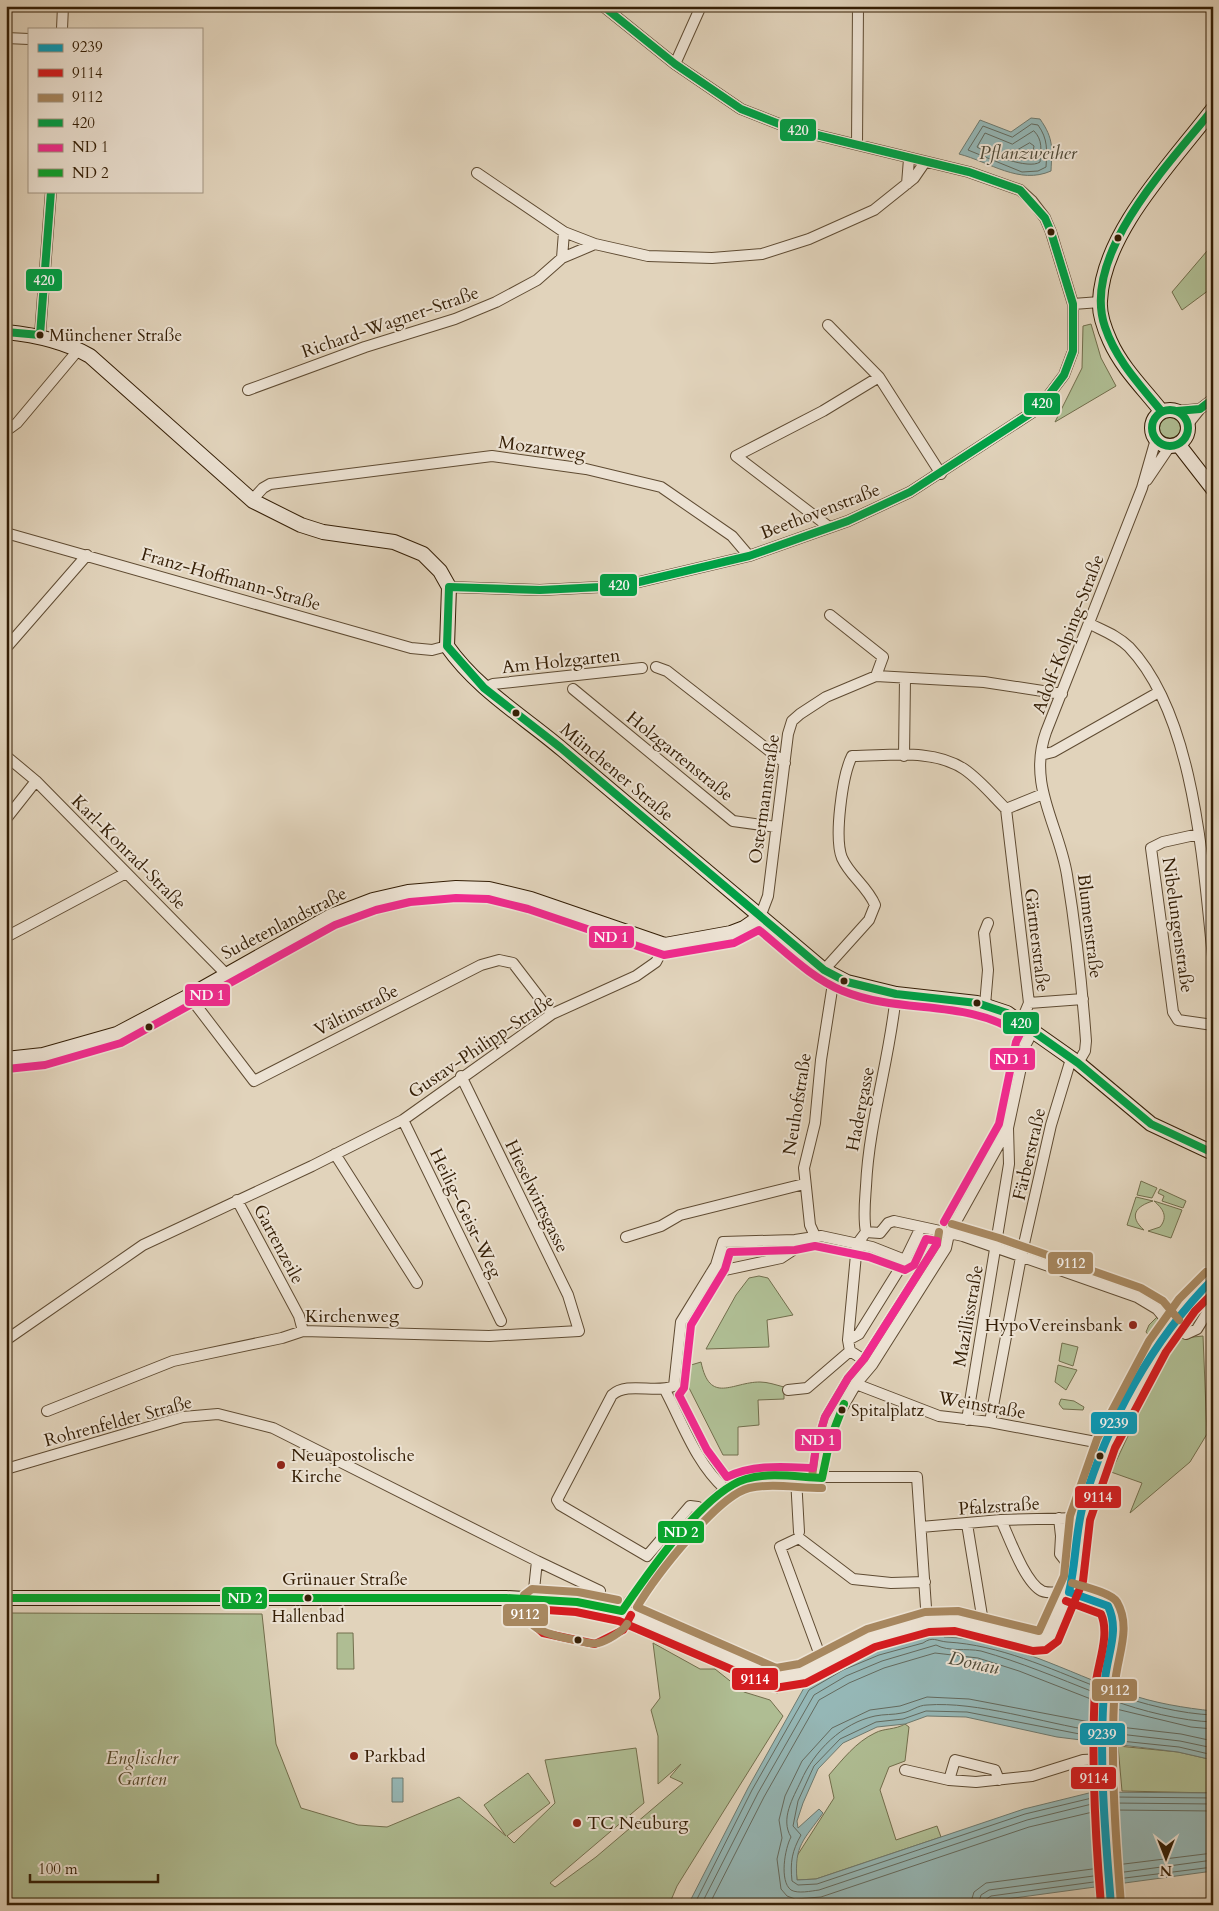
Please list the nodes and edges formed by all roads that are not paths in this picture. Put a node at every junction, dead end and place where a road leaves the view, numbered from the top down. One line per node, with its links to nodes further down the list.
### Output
1 (64, 6): 5 (street)
2 (603, 6): 8 (street, Beethovenstraße)
3 (701, 6): 8 (street)
4 (858, 6): 10 (street)
5 (62, 28)
6 (6, 38): 7 (street)
7 (28, 39)
8 (675, 64): 10 (street, Beethovenstraße)
9 (1213, 110): 19 (main road)
10 (857, 144): 11 (street, Beethovenstraße)
11 (909, 159): 12 (street, Beethovenstraße); 14 (street)
12 (925, 162): 14 (street); 20 (street, Beethovenstraße)
13 (477, 173): 16 (street)
14 (907, 184): 17 (street)
15 (51, 192): 23 (street)
16 (564, 232): 17 (street); 18 (street)
17 (595, 244): 18 (street, Richard-Wagner-Straße)
18 (562, 258): 26 (street, Richard-Wagner-Straße)
19 (1100, 302): 20 (street); 30 (main road)
20 (1073, 304): 35 (street, Beethovenstraße)
21 (828, 325): 25 (street)
22 (6, 332): 23 (main road)
23 (40, 335): 24 (main road)
24 (79, 349): 32 (street); 38 (main road)
25 (879, 377): 35 (street); 39 (street)
26 (248, 390)
27 (1213, 399): 28 (street)
28 (1200, 409): 29 (street); 31 (street)
29 (1177, 411): 30 (main road); 31 (main road)
30 (1159, 414): 33 (main road)
31 (1188, 424): 34 (main road)
32 (6, 431)
33 (1156, 439): 34 (main road); 36 (street, Adolf-Kolping-Straße)
34 (1174, 445): 36 (street, Adolf-Kolping-Straße); 37 (main road)
35 (941, 474): 39 (street, Beethovenstraße)
36 (1142, 488): 45 (street, Adolf-Kolping-Straße)
37 (1213, 489)
38 (252, 500): 42 (street, Mozartweg); 43 (main road)
39 (829, 527): 42 (street, Beethovenstraße)
40 (6, 533): 41 (street, Franz-Hoffmann-Straße)
41 (87, 555): 46 (street, Franz-Hoffmann-Straße); 47 (street)
42 (748, 556): 43 (street, Beethovenstraße)
43 (449, 587): 46 (main road)
44 (830, 615): 50 (street)
45 (1090, 624): 54 (street); 55 (street, Adolf-Kolping-Straße)
46 (447, 646): 52 (main road, Münchener Straße)
47 (6, 648)
48 (656, 667): 59 (street)
49 (642, 668): 52 (street, Am Holzgarten)
50 (876, 676): 51 (street, Ostermannstraße); 59 (street, Ostermannstraße)
51 (905, 678): 55 (street, Ostermannstraße); 58 (street)
52 (484, 688): 67 (main road, Münchener Straße)
53 (573, 689): 64 (street, Holzgartenstraße)
54 (1159, 692): 56 (street); 65 (street)
55 (1062, 694): 56 (street, Adolf-Kolping-Straße)
56 (1041, 755): 61 (street, Adolf-Kolping-Straße)
57 (6, 756): 60 (street, Karl-Konrad-Straße)
58 (904, 756): 62 (street); 73 (street)
59 (785, 763): 64 (street, Ostermannstraße)
60 (36, 782): 63 (street); 66 (street, Karl-Konrad-Straße)
61 (1042, 794): 62 (street); 76 (street, Blumenstraße)
62 (1006, 809): 77 (street, Gärtnerstraße)
63 (6, 819)
64 (776, 827): 67 (street, Ostermannstraße)
65 (1199, 834): 71 (street); 81 (street, Nibelungenstraße)
66 (126, 873): 69 (street); 72 (street, Karl-Konrad-Straße)
67 (760, 917): 70 (main road, Sudetenlandstraße); 73 (main road, Münchener Straße)
68 (988, 923): 78 (street)
69 (6, 937)
70 (665, 945): 72 (main road, Sudetenlandstraße); 79 (street, Gustav-Philipp-Straße)
71 (1213, 957)
72 (226, 974): 75 (main road, Sudetenlandstraße)
73 (829, 974): 74 (main road, Münchener Straße); 90 (street, Neuhofstraße)
74 (896, 994): 78 (main road, Münchener Straße); 93 (street, Hadergasse)
75 (189, 996): 79 (street, Vältinstraße); 83 (main road, Sudetenlandstraße)
76 (1083, 999): 77 (street); 84 (street, Blumenstraße)
77 (1029, 1003): 80 (street, Gärtnerstraße)
78 (985, 1005): 80 (main road, Münchener Straße)
79 (552, 1014): 85 (street, Gustav-Philipp-Straße)
80 (1021, 1022): 82 (main road, Münchener Straße)
81 (1213, 1025)
82 (1033, 1031): 84 (main road, Münchener Straße); 87 (street)
83 (6, 1059)
84 (1075, 1061): 88 (main road, Münchener Straße); 99 (street, Färberstraße)
85 (461, 1076): 86 (street, Gustav-Philipp-Straße); 109 (street, Hieselwirtsgasse)
86 (403, 1120): 89 (street, Gustav-Philipp-Straße); 106 (street, Heilig-Geist-Weg)
87 (1008, 1128): 94 (street); 98 (street, Mazillisstraße)
88 (1213, 1153)
89 (334, 1154): 91 (street, Gustav-Philipp-Straße); 104 (street)
90 (804, 1184): 95 (street, Neuhofstraße); 96 (street)
91 (237, 1200): 108 (street, Gartenzeile); 110 (street, Gustav-Philipp-Straße)
92 (921, 1227): 93 (street); 94 (street); 100 (street)
93 (866, 1232): 97 (street)
94 (949, 1234): 98 (street); 102 (street)
95 (814, 1236): 97 (street); 101 (street); 101 (street)
96 (626, 1238)
97 (857, 1244): 100 (street); 111 (street)
98 (996, 1247): 99 (street); 120 (street, Mazillisstraße)
99 (1021, 1257): 107 (street); 121 (street, Färberstraße)
100 (905, 1260): 102 (street); 111 (street)
101 (711, 1273): 116 (street)
102 (930, 1273): 113 (street)
103 (1213, 1279): 107 (main road)
104 (417, 1283)
105 (1213, 1303): 107 (street)
106 (501, 1321)
107 (1171, 1326): 122 (main road)
108 (302, 1331): 109 (street, Kirchenweg); 119 (street, Kirchenweg)
109 (579, 1331)
110 (6, 1340)
111 (848, 1340): 112 (street)
112 (850, 1351): 113 (street); 117 (street)
113 (872, 1365): 115 (street)
114 (1213, 1382): 118 (street)
115 (856, 1384): 120 (street, Weinstraße); 125 (street)
116 (665, 1390): 126 (street); 127 (street)
117 (788, 1390)
118 (1213, 1391)
119 (47, 1411)
120 (968, 1420): 121 (street, Weinstraße)
121 (990, 1422): 122 (street, Weinstraße)
122 (1106, 1444): 129 (main road)
123 (6, 1469): 134 (street, Rohrenfelder Straße)
124 (796, 1478): 125 (street); 126 (street); 133 (street)
125 (822, 1478): 132 (street)
126 (725, 1490): 127 (street)
127 (703, 1511): 141 (street)
128 (1059, 1518): 129 (street, Pfalzstraße); 130 (street, Pfalzstraße); 135 (street)
129 (1080, 1518): 135 (main road)
130 (1001, 1520): 131 (street, Pfalzstraße); 138 (street)
131 (968, 1524): 132 (street, Pfalzstraße); 143 (street)
132 (921, 1527): 136 (street)
133 (799, 1535): 136 (street); 144 (street)
134 (537, 1561): 137 (street, Rohrenfelder Straße); 140 (street)
135 (1074, 1567): 138 (main road)
136 (925, 1582): 142 (street)
137 (600, 1590)
138 (1070, 1592): 143 (main road, Grünauer Straße); 145 (main road)
139 (6, 1598): 140 (main road, Grünauer Straße)
140 (533, 1599): 141 (main road, Grünauer Straße)
141 (622, 1611): 144 (main road, Grünauer Straße)
142 (927, 1622): 143 (main road, Grünauer Straße); 144 (main road, Grünauer Straße)
143 (984, 1628)
144 (825, 1661)
145 (1103, 1759): 148 (street); 149 (main road)
146 (905, 1770): 147 (street)
147 (949, 1780): 148 (street); 148 (street)
148 (1000, 1780)
149 (1110, 1900)

